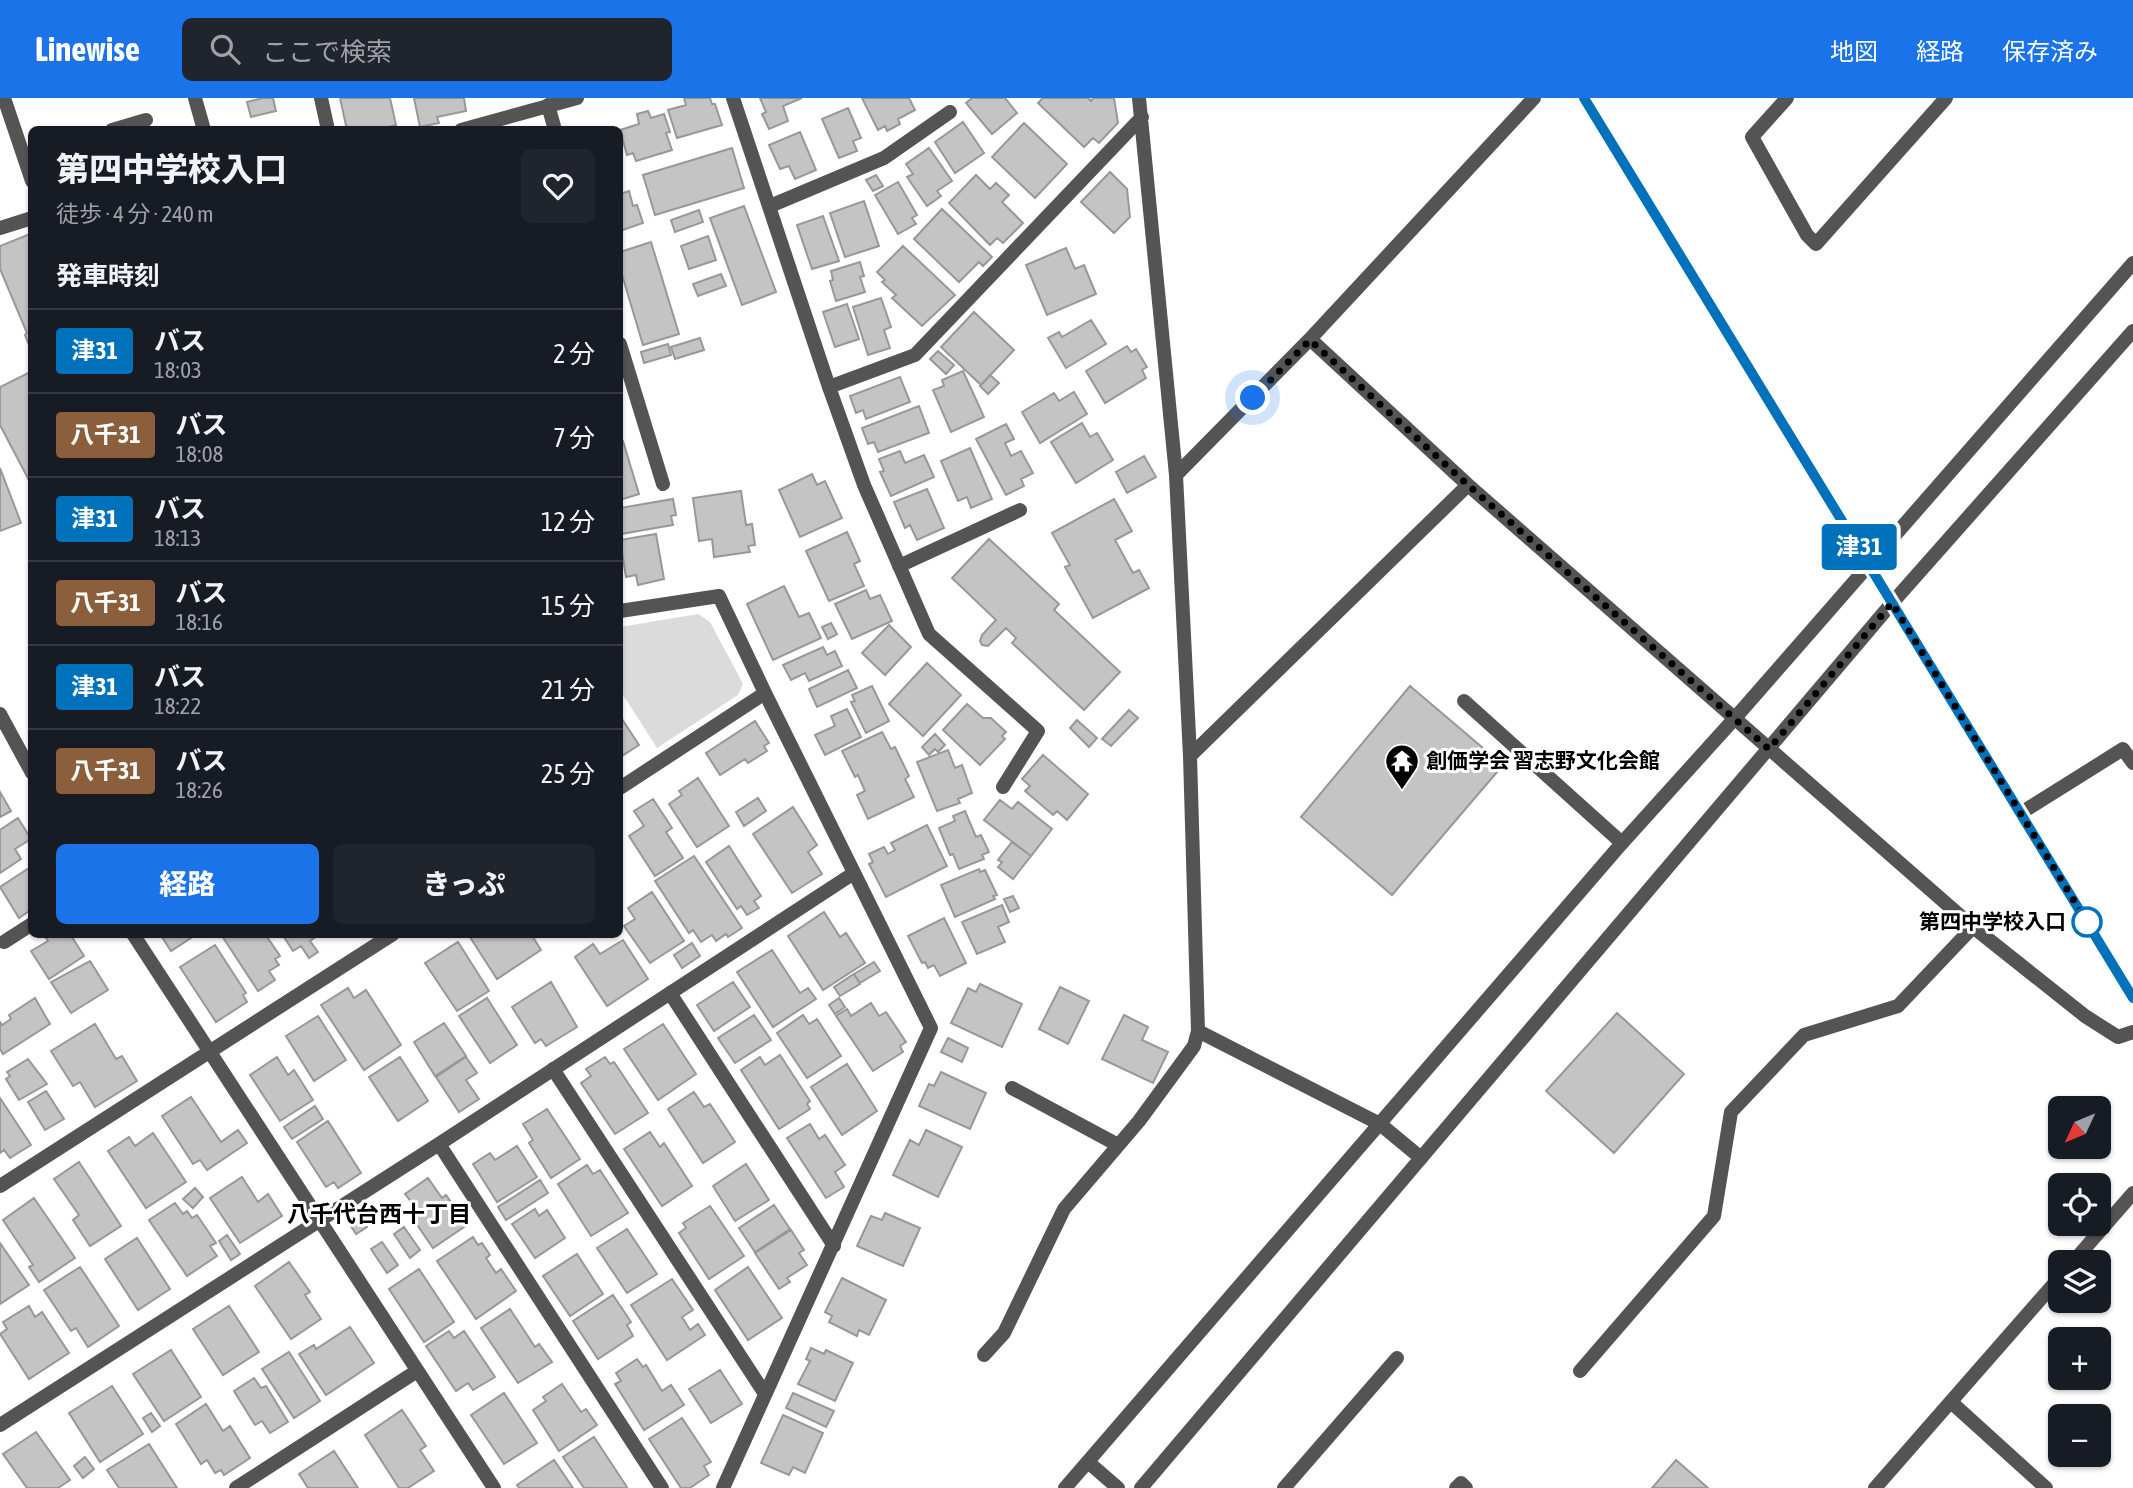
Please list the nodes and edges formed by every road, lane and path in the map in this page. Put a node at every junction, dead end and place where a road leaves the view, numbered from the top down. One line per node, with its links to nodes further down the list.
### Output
1 (4, 98): 20 (street)
2 (195, 98): 16 (street)
3 (321, 98): 17 (street)
4 (577, 98): 11 (street)
5 (733, 98): 21 (street)
6 (1139, 98): 13 (street)
7 (1534, 98): 26 (street)
8 (1584, 98): 33 (street)
9 (1787, 98): 10 (street)
10 (1946, 98)
11 (548, 105): 18 (street); 19 (street)
12 (950, 112): 21 (street)
13 (1142, 117): 28 (street); 29 (street)
14 (146, 120): 15 (street)
15 (126, 126)
16 (203, 126)
17 (327, 126)
18 (475, 126)
19 (554, 126)
20 (27, 153)
21 (769, 206): 28 (street)
22 (28, 219): 23 (street)
23 (0, 228)
24 (2133, 263): 33 (street)
25 (2133, 331): 35 (street)
26 (1310, 340): 29 (street); 31 (street)
27 (623, 354): 30 (street)
28 (829, 387): 34 (street)
29 (1176, 475): 42 (street)
30 (663, 484)
31 (1468, 485): 40 (street); 42 (street)
32 (1020, 510): 34 (street)
33 (1869, 564): 35 (street); 40 (street)
34 (899, 566): 46 (street)
35 (1892, 603): 41 (street); 47 (street)
36 (623, 611): 37 (street)
37 (765, 694): 45 (street); 49 (street)
38 (1464, 701): 48 (street)
39 (0, 714): 44 (street)
40 (1735, 718): 41 (street); 48 (street)
41 (1769, 749): 51 (street); 65 (street)
42 (1189, 756): 57 (street)
43 (2133, 763): 47 (street)
44 (28, 766)
45 (623, 786)
46 (1003, 787)
47 (2021, 813): 56 (street)
48 (1622, 843): 62 (street)
49 (854, 873): 55 (street); 69 (street)
50 (28, 927): 54 (street)
51 (1973, 927): 58 (street); 75 (street)
52 (136, 938): 59 (street)
53 (387, 938): 59 (street)
54 (4, 942)
55 (670, 993): 60 (street); 69 (street)
56 (2133, 998)
57 (1198, 1031): 62 (street); 64 (street)
58 (2133, 1032)
59 (209, 1053): 66 (street); 68 (street)
60 (553, 1069): 63 (street); 76 (street)
61 (1012, 1088): 64 (street)
62 (1380, 1124): 65 (street); 79 (street)
63 (439, 1144): 68 (street); 82 (street)
64 (1118, 1145): 72 (street)
65 (1421, 1158): 86 (street)
66 (0, 1186)
67 (2133, 1193): 70 (street)
68 (318, 1221): 74 (street); 78 (street)
69 (834, 1246): 76 (street)
70 (2083, 1250)
71 (2048, 1291): 77 (street)
72 (984, 1354)
73 (1397, 1358): 87 (street)
74 (417, 1371): 80 (street); 81 (street)
75 (1580, 1371)
76 (765, 1394): 83 (street)
77 (1951, 1402): 90 (street); 91 (street)
78 (0, 1425)
79 (1088, 1462): 84 (street); 85 (street)
80 (236, 1488)
81 (494, 1488)
82 (662, 1488)
83 (723, 1488)
84 (1065, 1488)
85 (1118, 1488)
86 (1141, 1488)
87 (1284, 1488)
88 (1457, 1488): 89 (street)
89 (1466, 1488)
90 (1875, 1488)
91 (2046, 1488)

